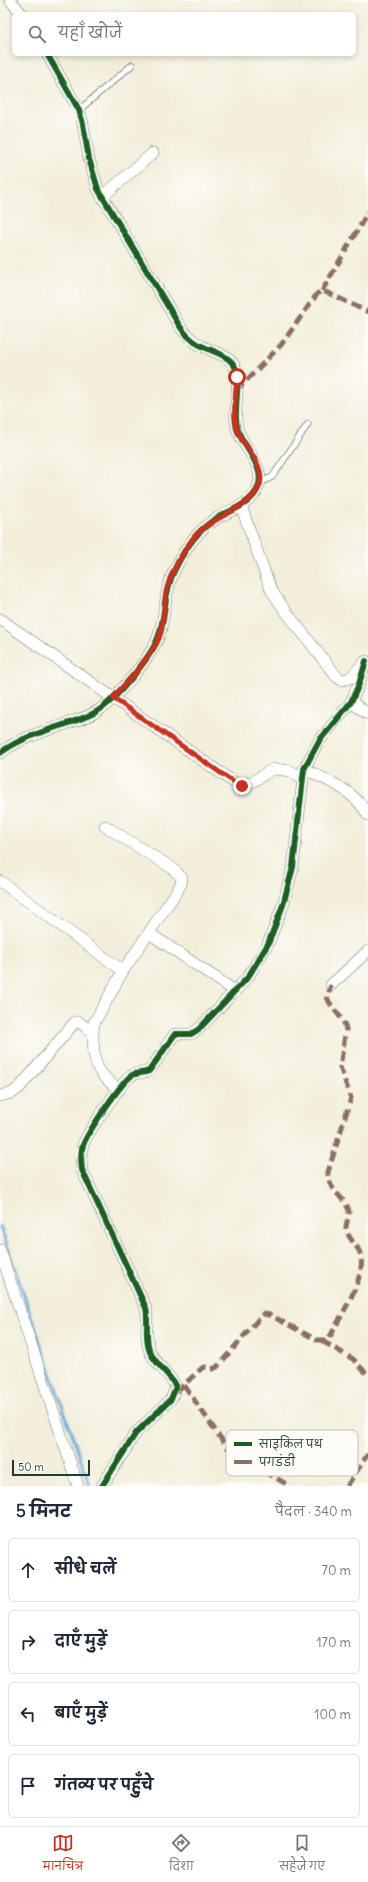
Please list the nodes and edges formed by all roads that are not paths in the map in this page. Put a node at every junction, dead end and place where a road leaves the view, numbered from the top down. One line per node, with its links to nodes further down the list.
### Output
1 (10, 0): 2 (street)
2 (20, 12)
3 (47, 56): 5 (street)
4 (132, 65): 5 (lane)
5 (79, 110): 7 (street)
6 (153, 153): 7 (street)
7 (102, 197): 9 (street)
8 (308, 424): 9 (lane)
9 (260, 483): 10 (street)
10 (241, 506): 12 (street); 13 (street)
11 (0, 619): 13 (street)
12 (367, 660): 14 (street)
13 (113, 698): 16 (street); 18 (street)
14 (351, 702): 15 (street); 17 (street)
15 (368, 714)
16 (0, 753)
17 (304, 769): 18 (street); 19 (street)
18 (303, 780): 26 (street)
19 (368, 815)
20 (105, 826): 22 (street)
21 (0, 881): 24 (street)
22 (149, 933): 24 (street); 26 (street)
23 (368, 951): 25 (street)
24 (123, 970): 27 (street)
25 (332, 985)
26 (235, 991): 28 (street)
27 (92, 1032): 28 (street); 29 (street)
28 (119, 1090): 32 (street)
29 (0, 1096)
30 (0, 1250): 31 (street)
31 (78, 1486)
32 (102, 1486)

